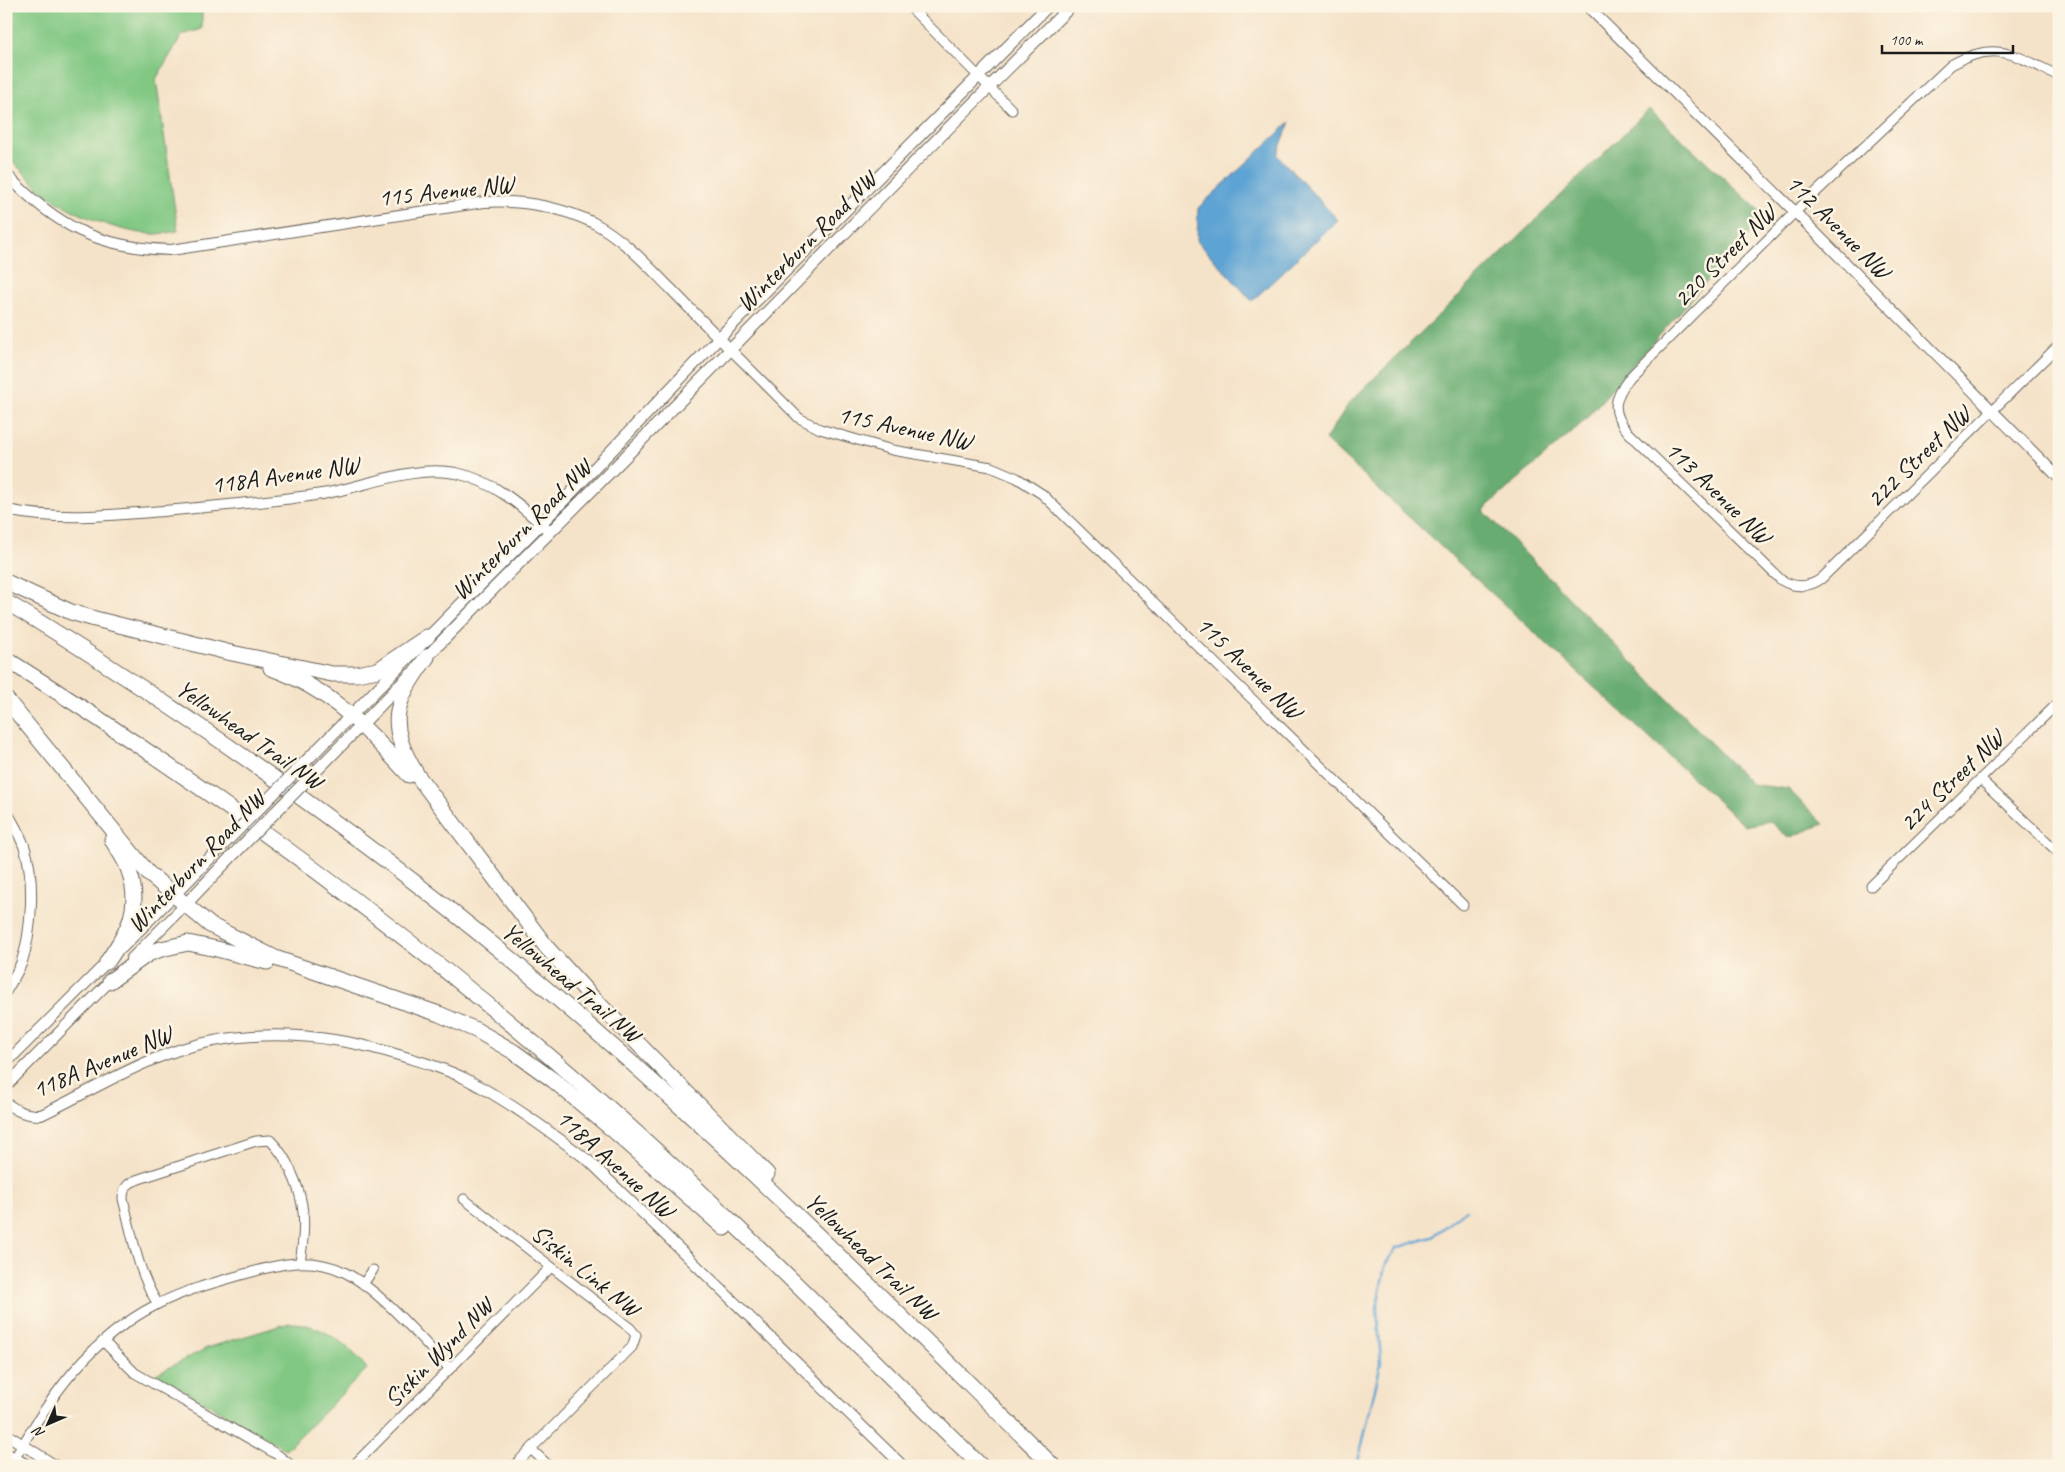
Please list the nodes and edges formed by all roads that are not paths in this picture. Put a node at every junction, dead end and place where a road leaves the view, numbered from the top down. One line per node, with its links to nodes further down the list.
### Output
1 (909, 6): 5 (street)
2 (1048, 6): 5 (main road, Winterburn Road NW)
3 (1071, 6): 7 (main road, Winterburn Road NW)
4 (1587, 6): 10 (street, 112 Avenue NW)
5 (978, 76): 7 (street); 11 (main road, Winterburn Road NW)
6 (2059, 76): 10 (street, 220 Street NW)
7 (988, 87): 8 (street); 13 (main road, Winterburn Road NW)
8 (1012, 110)
9 (6, 174): 11 (street, 115 Avenue NW)
10 (1795, 212): 14 (street, 112 Avenue NW); 15 (street, 220 Street NW)
11 (719, 338): 13 (street, 115 Avenue NW); 18 (main road, Winterburn Road NW)
12 (2059, 345): 14 (street, 222 Street NW)
13 (730, 349): 19 (main road, Winterburn Road NW); 37 (street, 115 Avenue NW)
14 (1993, 411): 16 (street, 112 Avenue NW); 21 (street, 222 Street NW)
15 (1616, 416): 21 (street, 113 Avenue NW)
16 (2059, 478)
17 (6, 510): 18 (street, 118A Avenue NW)
18 (541, 523): 19 (street, 118A Avenue NW); 23 (main road, Winterburn Road NW)
19 (550, 532): 25 (main road, Winterburn Road NW)
20 (6, 582): 24 (highway)
21 (1800, 586)
22 (6, 602): 46 (highway, Yellowhead Trail NW)
23 (427, 637): 24 (highway); 29 (main road, Winterburn Road NW)
24 (227, 652): 29 (highway)
25 (427, 657): 29 (main road, Winterburn Road NW); 33 (highway)
26 (6, 659): 53 (highway)
27 (6, 699): 31 (highway)
28 (2059, 702): 30 (street, 224 Street NW)
29 (357, 720): 33 (highway); 36 (main road, Winterburn Road NW, bridge); 36 (main road, Winterburn Road NW, bridge)
30 (1981, 780): 34 (street); 35 (street, 224 Street NW)
31 (91, 804): 36 (highway); 38 (highway)
32 (6, 811): 41 (street)
33 (444, 813): 46 (highway)
34 (2059, 853)
35 (1871, 886)
36 (180, 900): 38 (street, Winterburn Road NW); 39 (highway); 40 (street, Winterburn Road NW)
37 (1462, 905)
38 (107, 962): 42 (street, Winterburn Road NW)
39 (322, 975): 40 (highway); 53 (highway)
40 (110, 981): 43 (street, Winterburn Road NW)
41 (6, 991)
42 (6, 1063)
43 (6, 1086)
44 (6, 1103): 65 (street, 118A Avenue NW)
45 (464, 1199): 48 (street, Siskin Link NW)
46 (840, 1258): 67 (highway, Yellowhead Trail NW)
47 (300, 1262): 50 (street); 51 (street); 51 (street)
48 (551, 1267): 54 (street, Siskin Wynd NW); 57 (street, Siskin Link NW)
49 (373, 1270): 50 (street)
50 (363, 1284): 54 (street)
51 (158, 1304): 52 (street)
52 (103, 1341): 56 (street); 61 (street)
53 (860, 1348): 66 (highway)
54 (450, 1369): 62 (street, Siskin Wynd NW)
55 (6, 1434): 56 (street)
56 (23, 1444): 58 (street); 60 (street)
57 (531, 1449): 63 (street, Siskin Link NW); 64 (street)
58 (10, 1455): 59 (street)
59 (28, 1466)
60 (56, 1466)
61 (292, 1466)
62 (354, 1466)
63 (514, 1466)
64 (548, 1466)
65 (903, 1466)
66 (981, 1466)
67 (1053, 1466)

